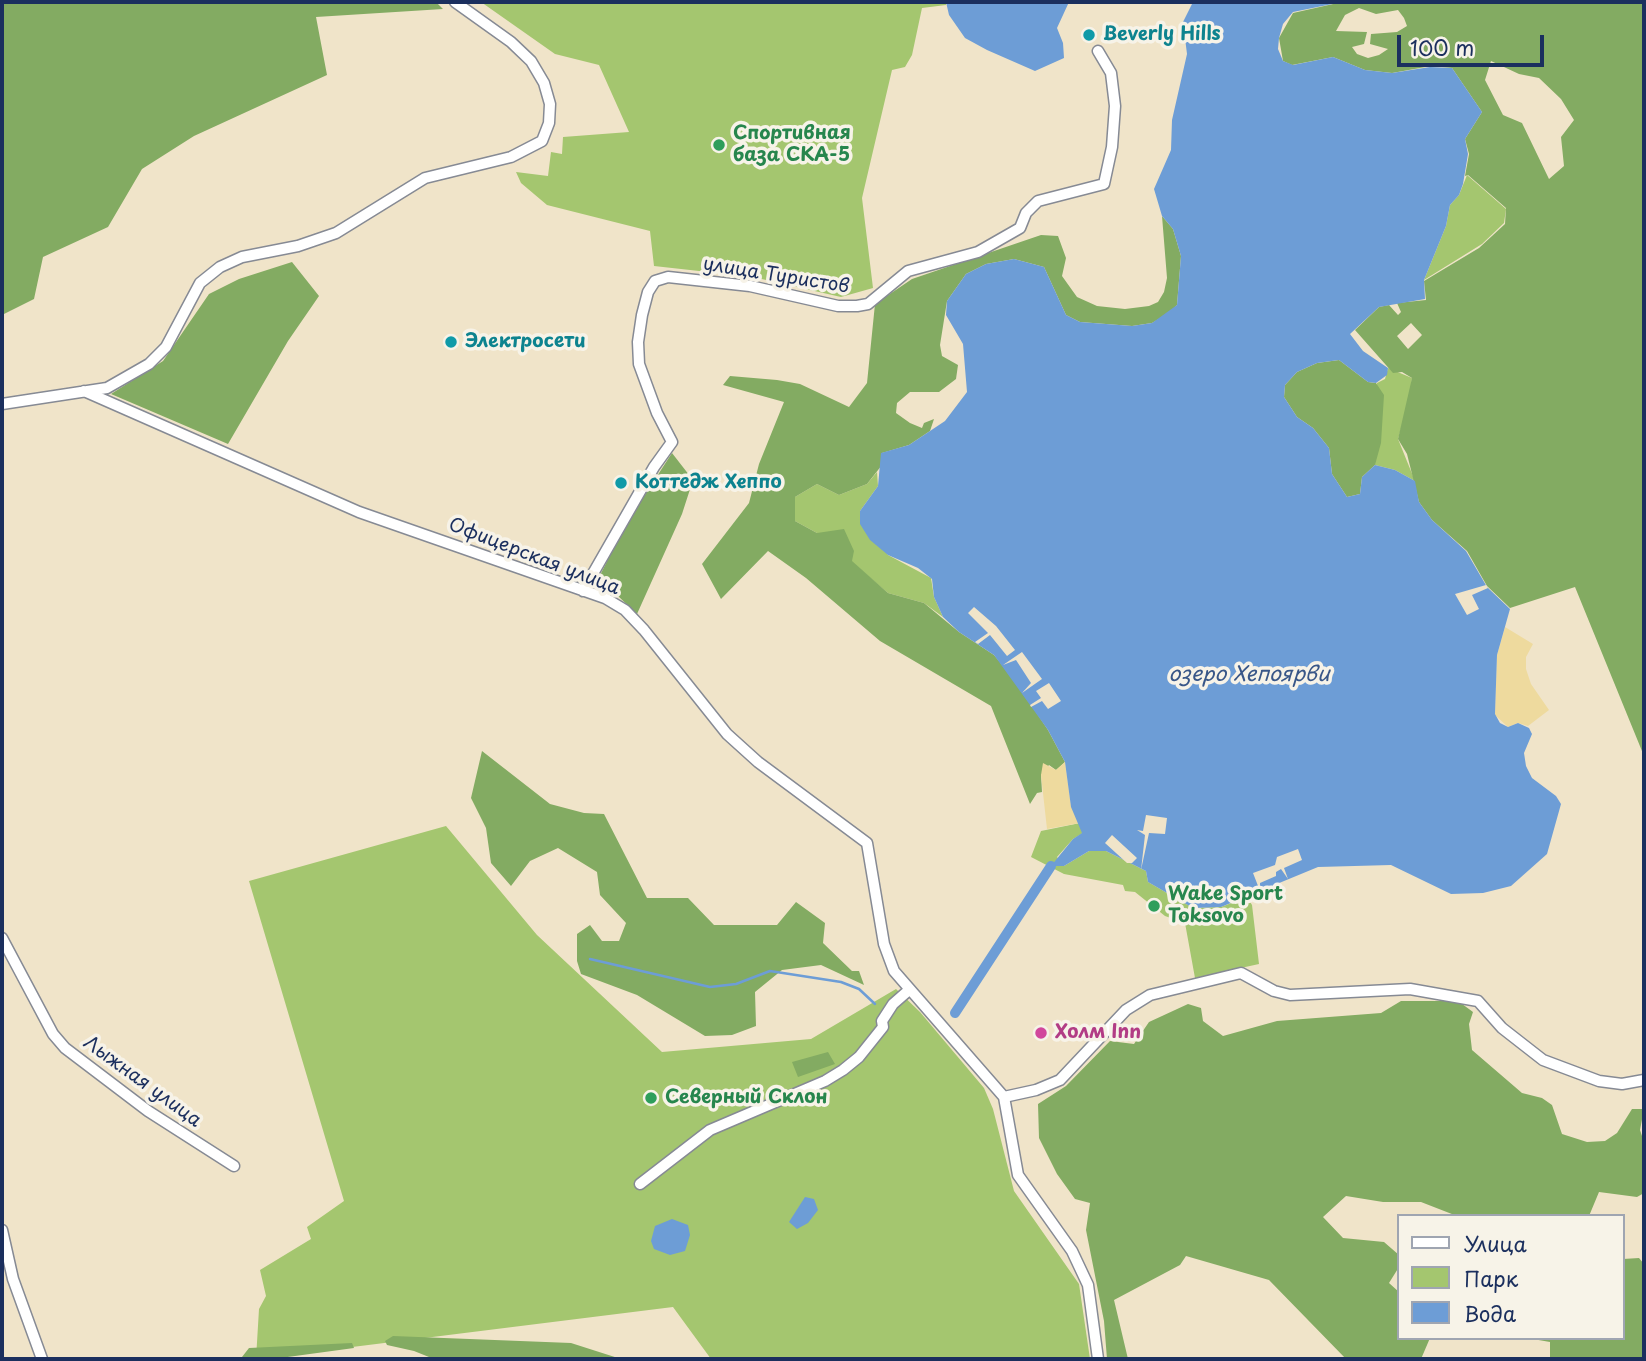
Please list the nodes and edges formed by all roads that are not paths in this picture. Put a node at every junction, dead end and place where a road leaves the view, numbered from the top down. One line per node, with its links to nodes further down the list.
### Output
1 (455, 2): 3 (street)
2 (1098, 51): 5 (street, улица Туристов)
3 (84, 391): 4 (street); 5 (street, Офицерская улица)
4 (2, 404)
5 (583, 591): 7 (street, Офицерская улица)
6 (2, 938): 10 (street, Лыжная улица)
7 (912, 993): 9 (street, Офицерская улица); 11 (street)
8 (1644, 1080): 9 (street)
9 (1004, 1097): 14 (street)
10 (234, 1166)
11 (640, 1184)
12 (2, 1230): 13 (street)
13 (42, 1359)
14 (1098, 1359)

